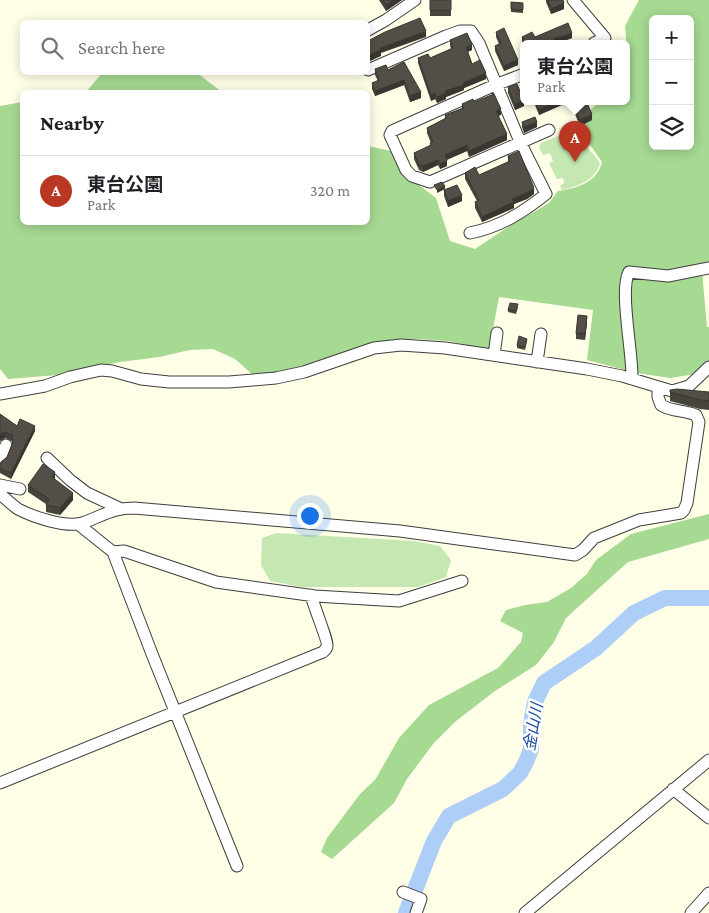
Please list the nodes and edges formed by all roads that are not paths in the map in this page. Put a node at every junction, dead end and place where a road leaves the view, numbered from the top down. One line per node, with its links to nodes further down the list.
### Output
1 (415, 0): 3 (street)
2 (573, 0): 4 (street)
3 (370, 29)
4 (601, 40)
5 (370, 69): 7 (street)
6 (520, 76): 7 (street)
7 (495, 85): 9 (street); 9 (street)
8 (549, 130): 9 (street)
9 (521, 144): 10 (street)
10 (470, 233)
11 (709, 268): 17 (street)
12 (497, 334): 14 (street)
13 (541, 334): 15 (street)
14 (494, 355): 15 (street); 19 (street)
15 (537, 362): 17 (street)
16 (709, 367): 18 (street)
17 (632, 379): 18 (street)
18 (658, 387): 26 (street)
19 (0, 394)
20 (6, 445): 22 (street)
21 (47, 458): 26 (street)
22 (0, 460)
23 (0, 485): 24 (street)
24 (20, 489)
25 (0, 494): 27 (street)
26 (119, 508): 27 (street)
27 (78, 524): 28 (street)
28 (112, 552): 30 (street); 31 (street)
29 (462, 581): 30 (street)
30 (311, 596): 31 (street)
31 (175, 712): 33 (street); 36 (street)
32 (709, 760): 34 (street)
33 (0, 783)
34 (674, 789): 35 (street); 40 (street)
35 (709, 818)
36 (237, 866)
37 (403, 892): 39 (street)
38 (709, 894): 41 (street)
39 (416, 913)
40 (525, 913)
41 (692, 913)

